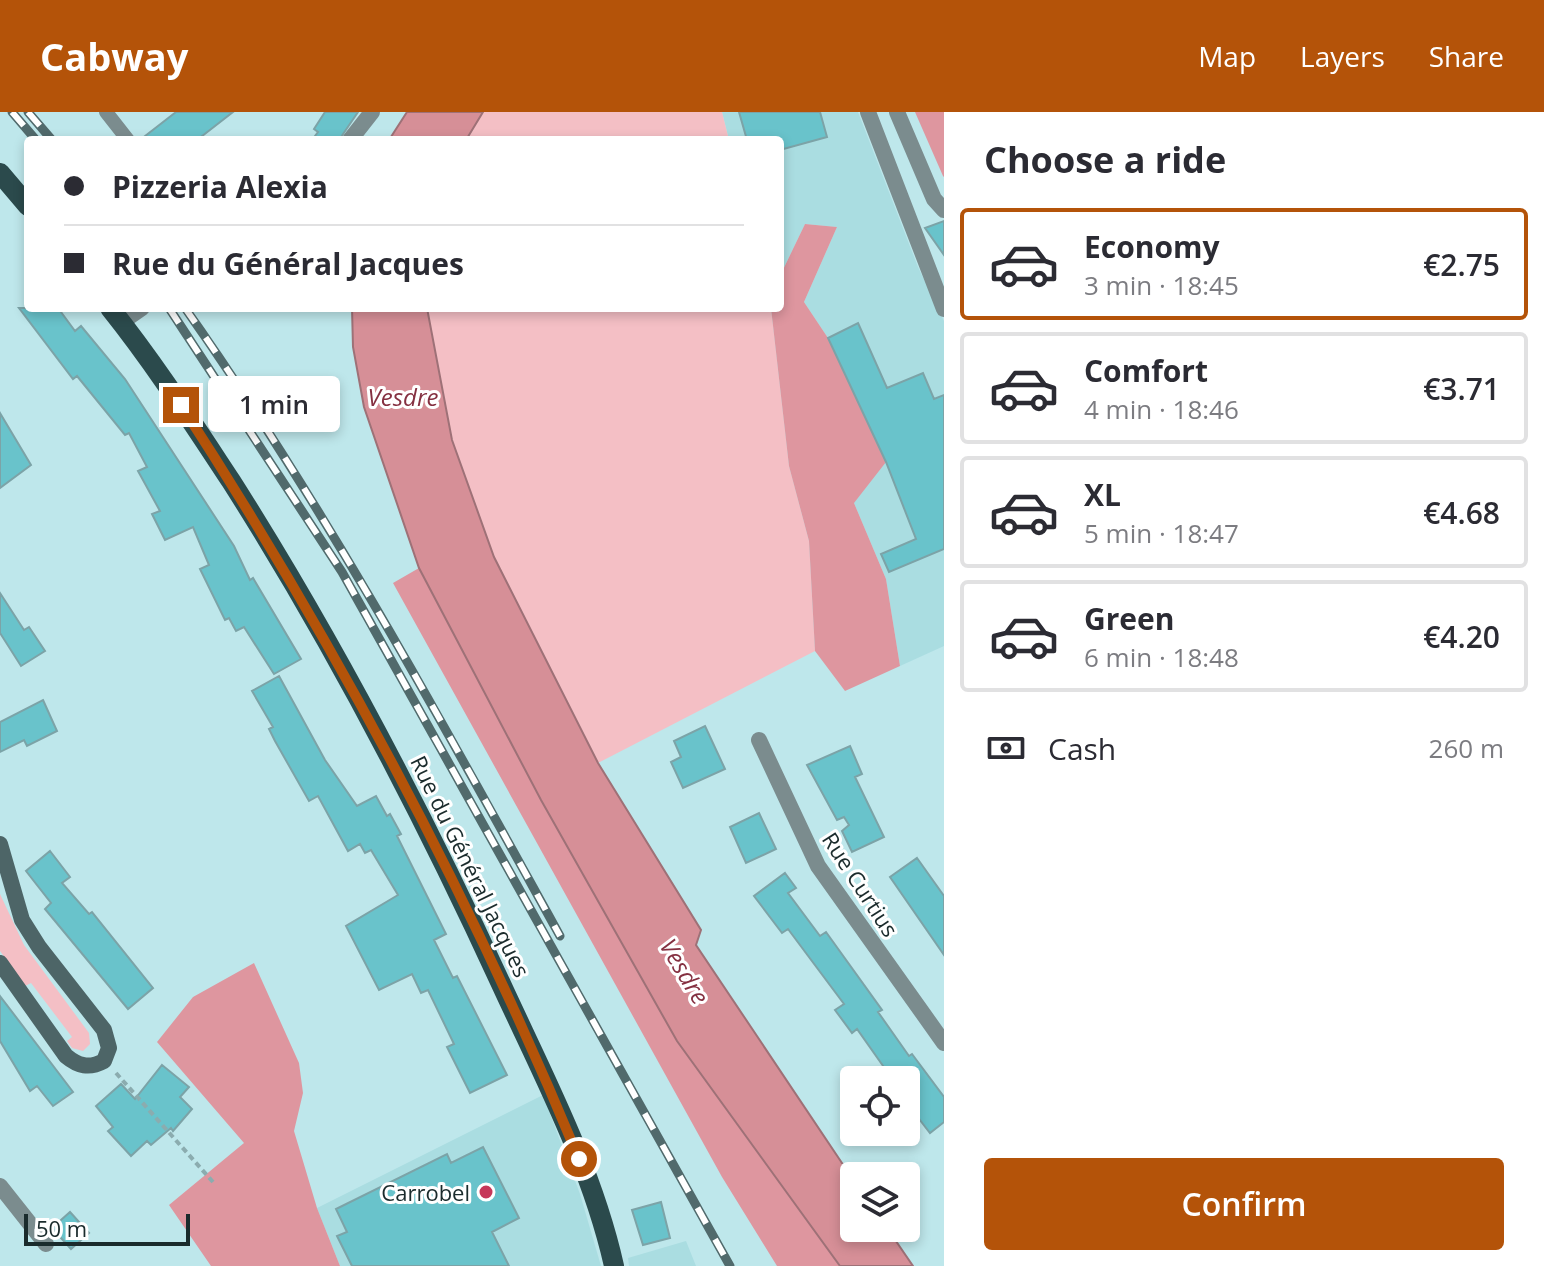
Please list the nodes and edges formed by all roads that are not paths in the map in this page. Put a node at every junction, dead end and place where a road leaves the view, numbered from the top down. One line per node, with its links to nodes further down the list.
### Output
1 (106, 112): 5 (lane)
2 (372, 112): 6 (street)
3 (868, 112): 10 (street)
4 (897, 112): 9 (street)
5 (125, 136)
6 (353, 136)
7 (0, 173): 8 (main road)
8 (24, 201)
9 (944, 210)
10 (944, 309)
11 (116, 315): 18 (main road, Rue du Général Jacques)
12 (759, 740): 15 (street, Rue Curtius)
13 (0, 844): 14 (street)
14 (0, 963)
15 (944, 1043)
16 (0, 1186): 17 (street)
17 (46, 1244)
18 (614, 1266)

